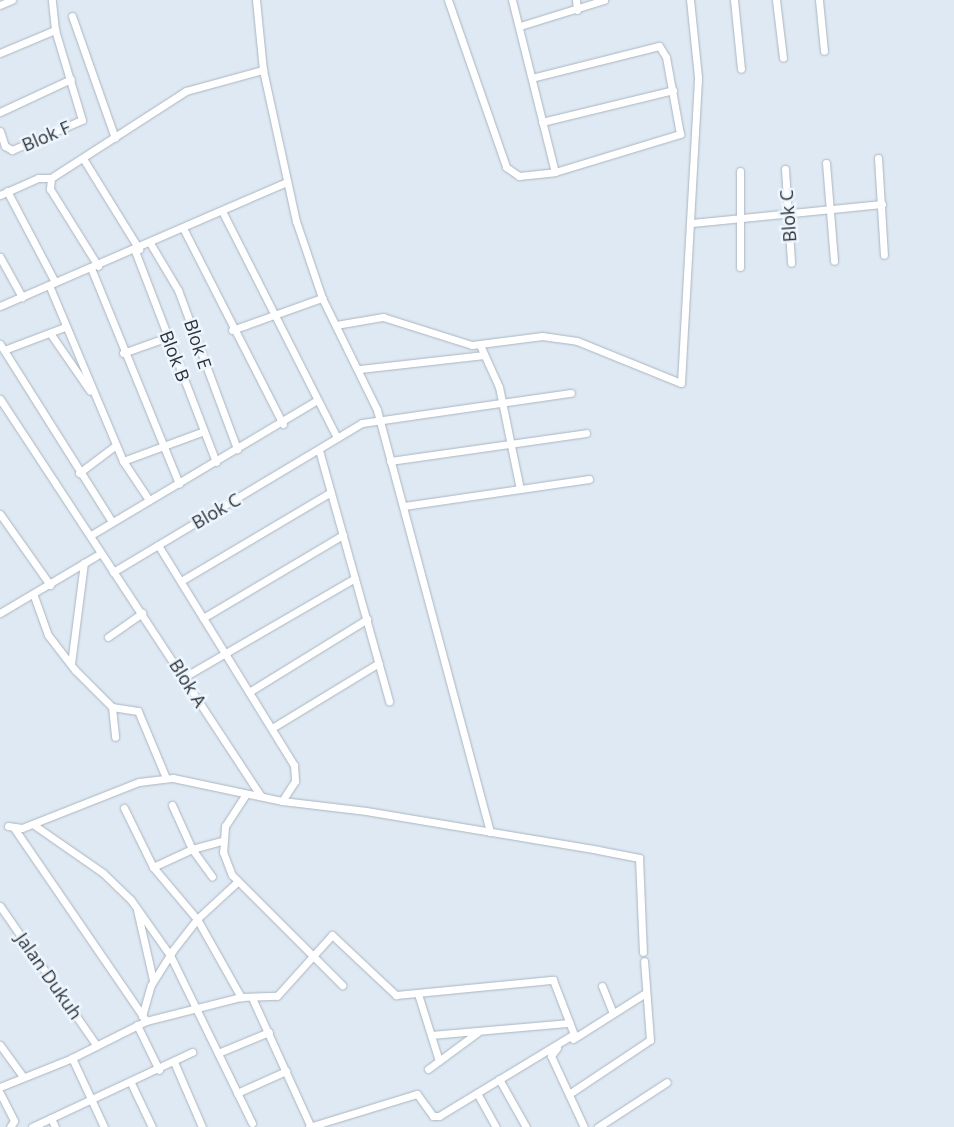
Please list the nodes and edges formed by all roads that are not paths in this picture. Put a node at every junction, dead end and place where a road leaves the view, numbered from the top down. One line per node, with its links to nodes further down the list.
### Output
1 (12, 0): 12 (street)
2 (52, 0): 16 (street)
3 (256, 0): 21 (street)
4 (448, 0): 34 (street)
5 (512, 0): 15 (street)
6 (576, 0): 13 (street)
7 (604, 0): 13 (street)
8 (690, 0): 44 (street)
9 (734, 0): 20 (street)
10 (776, 0): 19 (street)
11 (819, 0): 17 (street)
12 (0, 5)
13 (577, 10): 15 (street)
14 (72, 16): 28 (street)
15 (520, 26): 22 (street)
16 (55, 30): 18 (street); 23 (street)
17 (824, 51)
18 (0, 53)
19 (783, 58)
20 (741, 69)
21 (262, 70): 28 (street); 36 (street)
22 (532, 78): 24 (street); 26 (street)
23 (71, 79): 25 (street); 27 (street, Blok F)
24 (673, 90): 26 (street); 34 (street)
25 (0, 112)
26 (542, 122): 34 (street)
27 (0, 131)
28 (114, 138): 30 (street)
29 (878, 158): 39 (street)
30 (84, 160): 35 (street); 47 (street, Blok B)
31 (826, 163): 40 (street)
32 (785, 170): 42 (street, Blok C)
33 (740, 171): 43 (street)
34 (555, 172)
35 (52, 178): 37 (street); 52 (street)
36 (287, 182): 41 (street); 56 (street)
37 (7, 191): 38 (street); 54 (street)
38 (0, 195)
39 (882, 204): 40 (street); 48 (street)
40 (830, 210): 42 (street); 50 (street)
41 (222, 211): 45 (street); 58 (street)
42 (787, 214): 43 (street); 51 (street, Blok C)
43 (740, 218): 44 (street); 53 (street)
44 (692, 223): 64 (street)
45 (183, 228): 46 (street); 61 (street)
46 (150, 243): 47 (street); 82 (street, Blok E)
47 (137, 250): 52 (street); 63 (street, Blok B)
48 (884, 255)
49 (0, 257): 55 (street)
50 (834, 261)
51 (791, 263)
52 (94, 267): 54 (street); 66 (street)
53 (740, 267)
54 (52, 284): 55 (street); 60 (street)
55 (22, 297): 57 (street)
56 (322, 298): 58 (street); 59 (street)
57 (0, 306)
58 (271, 315): 61 (street); 72 (street)
59 (336, 325): 64 (street); 68 (street)
60 (65, 327): 62 (street); 73 (street)
61 (232, 330): 75 (street)
62 (50, 333): 65 (street); 73 (street)
63 (168, 337): 66 (street); 76 (street, Blok B)
64 (480, 345): 67 (street)
65 (2, 347): 87 (street)
66 (123, 353): 81 (street)
67 (484, 355): 68 (street); 71 (street)
68 (360, 369): 74 (street)
69 (571, 393): 71 (street)
70 (0, 398): 96 (street, Blok A)
71 (502, 399): 74 (street); 79 (street)
72 (316, 401): 75 (street); 78 (street)
73 (99, 405): 80 (street)
74 (378, 419): 78 (street); 85 (street)
75 (283, 424): 82 (street)
76 (204, 431): 81 (street); 86 (street, Blok B)
77 (586, 434): 79 (street)
78 (337, 438): 83 (street)
79 (513, 444): 85 (street); 90 (street)
80 (116, 445): 84 (street); 87 (street)
81 (164, 446): 84 (street); 89 (street)
82 (237, 449): 86 (street)
83 (319, 450): 91 (street); 98 (street, Blok C)
84 (123, 461): 92 (street)
85 (390, 461): 93 (street)
86 (216, 462): 89 (street)
87 (79, 473): 95 (street)
88 (588, 479): 90 (street)
89 (179, 484): 92 (street)
90 (520, 489): 93 (street)
91 (330, 492): 97 (street); 103 (street)
92 (149, 500): 95 (street)
93 (404, 506): 127 (street)
94 (0, 514): 104 (street)
95 (112, 522): 96 (street)
96 (90, 535): 99 (street, Blok A)
97 (343, 535): 102 (street); 108 (street)
98 (158, 545): 101 (street, Blok C); 103 (street)
99 (101, 553): 100 (street); 101 (street, Blok A)
100 (84, 564): 104 (street); 113 (street)
101 (113, 572): 106 (street, Blok A)
102 (355, 578): 109 (street); 111 (street)
103 (180, 581): 108 (street)
104 (50, 585): 105 (street)
105 (34, 596): 107 (street); 113 (street)
106 (142, 613): 110 (street); 114 (street, Blok A)
107 (0, 614)
108 (203, 618): 111 (street)
109 (366, 619): 112 (street); 115 (street)
110 (108, 637)
111 (226, 655): 114 (street); 115 (street)
112 (379, 663): 116 (street); 118 (street)
113 (71, 664): 117 (street)
114 (186, 676): 122 (street, Blok A)
115 (249, 692): 118 (street)
116 (390, 701)
117 (112, 707): 119 (street); 120 (street)
118 (272, 728): 123 (street)
119 (115, 737)
120 (166, 778): 121 (street); 126 (street)
121 (246, 794): 122 (street); 128 (street)
122 (261, 796): 123 (street)
123 (282, 801): 127 (street)
124 (172, 805): 129 (street)
125 (124, 808): 130 (street)
126 (34, 825): 134 (street); 149 (street)
127 (490, 832): 136 (street)
128 (222, 841): 129 (street); 132 (street)
129 (192, 849): 130 (street); 131 (street)
130 (153, 867): 135 (street)
131 (212, 877)
132 (236, 883): 135 (street); 138 (street)
133 (0, 906): 157 (street, Jalan Dukuh)
134 (137, 908): 137 (street); 140 (street)
135 (197, 919): 137 (street); 145 (street)
136 (643, 952)
137 (170, 955): 140 (street); 147 (street)
138 (313, 957): 141 (street); 143 (street); 146 (street)
139 (644, 961): 144 (street)
140 (153, 980): 149 (street)
141 (342, 986)
142 (602, 986): 148 (street)
143 (418, 994): 150 (street); 154 (street)
144 (644, 994): 148 (street); 174 (street)
145 (241, 997): 146 (street); 147 (street)
146 (253, 1000): 152 (street)
147 (196, 1005): 149 (street); 159 (street)
148 (614, 1013): 155 (street)
149 (144, 1018): 151 (street)
150 (569, 1023): 153 (street); 155 (street)
151 (137, 1025): 157 (street); 164 (street)
152 (269, 1032): 159 (street); 165 (street)
153 (479, 1032): 154 (street); 161 (street)
154 (431, 1034): 161 (street)
155 (574, 1036): 167 (street); 174 (street)
156 (0, 1045): 166 (street)
157 (97, 1046): 160 (street)
158 (192, 1052): 162 (street)
159 (218, 1053): 172 (street)
160 (72, 1058): 166 (street); 175 (street)
161 (439, 1061): 163 (street)
162 (174, 1062): 164 (street); 183 (street)
163 (428, 1069)
164 (159, 1070): 169 (street)
165 (286, 1071): 172 (street); 184 (street)
166 (23, 1077): 170 (street)
167 (499, 1079): 173 (street); 186 (street)
168 (667, 1082): 188 (street)
169 (131, 1083): 175 (street); 182 (street)
170 (0, 1087)
171 (0, 1093): 178 (street)
172 (237, 1093): 177 (street)
173 (477, 1093): 184 (street); 185 (street)
174 (569, 1094): 187 (street)
175 (91, 1098): 176 (street); 181 (street)
176 (51, 1118): 179 (street); 180 (street)
177 (252, 1123)
178 (10, 1127)
179 (32, 1127)
180 (55, 1127)
181 (104, 1127)
182 (152, 1127)
183 (202, 1127)
184 (310, 1127)
185 (496, 1127)
186 (526, 1127)
187 (584, 1127)
188 (598, 1127)

